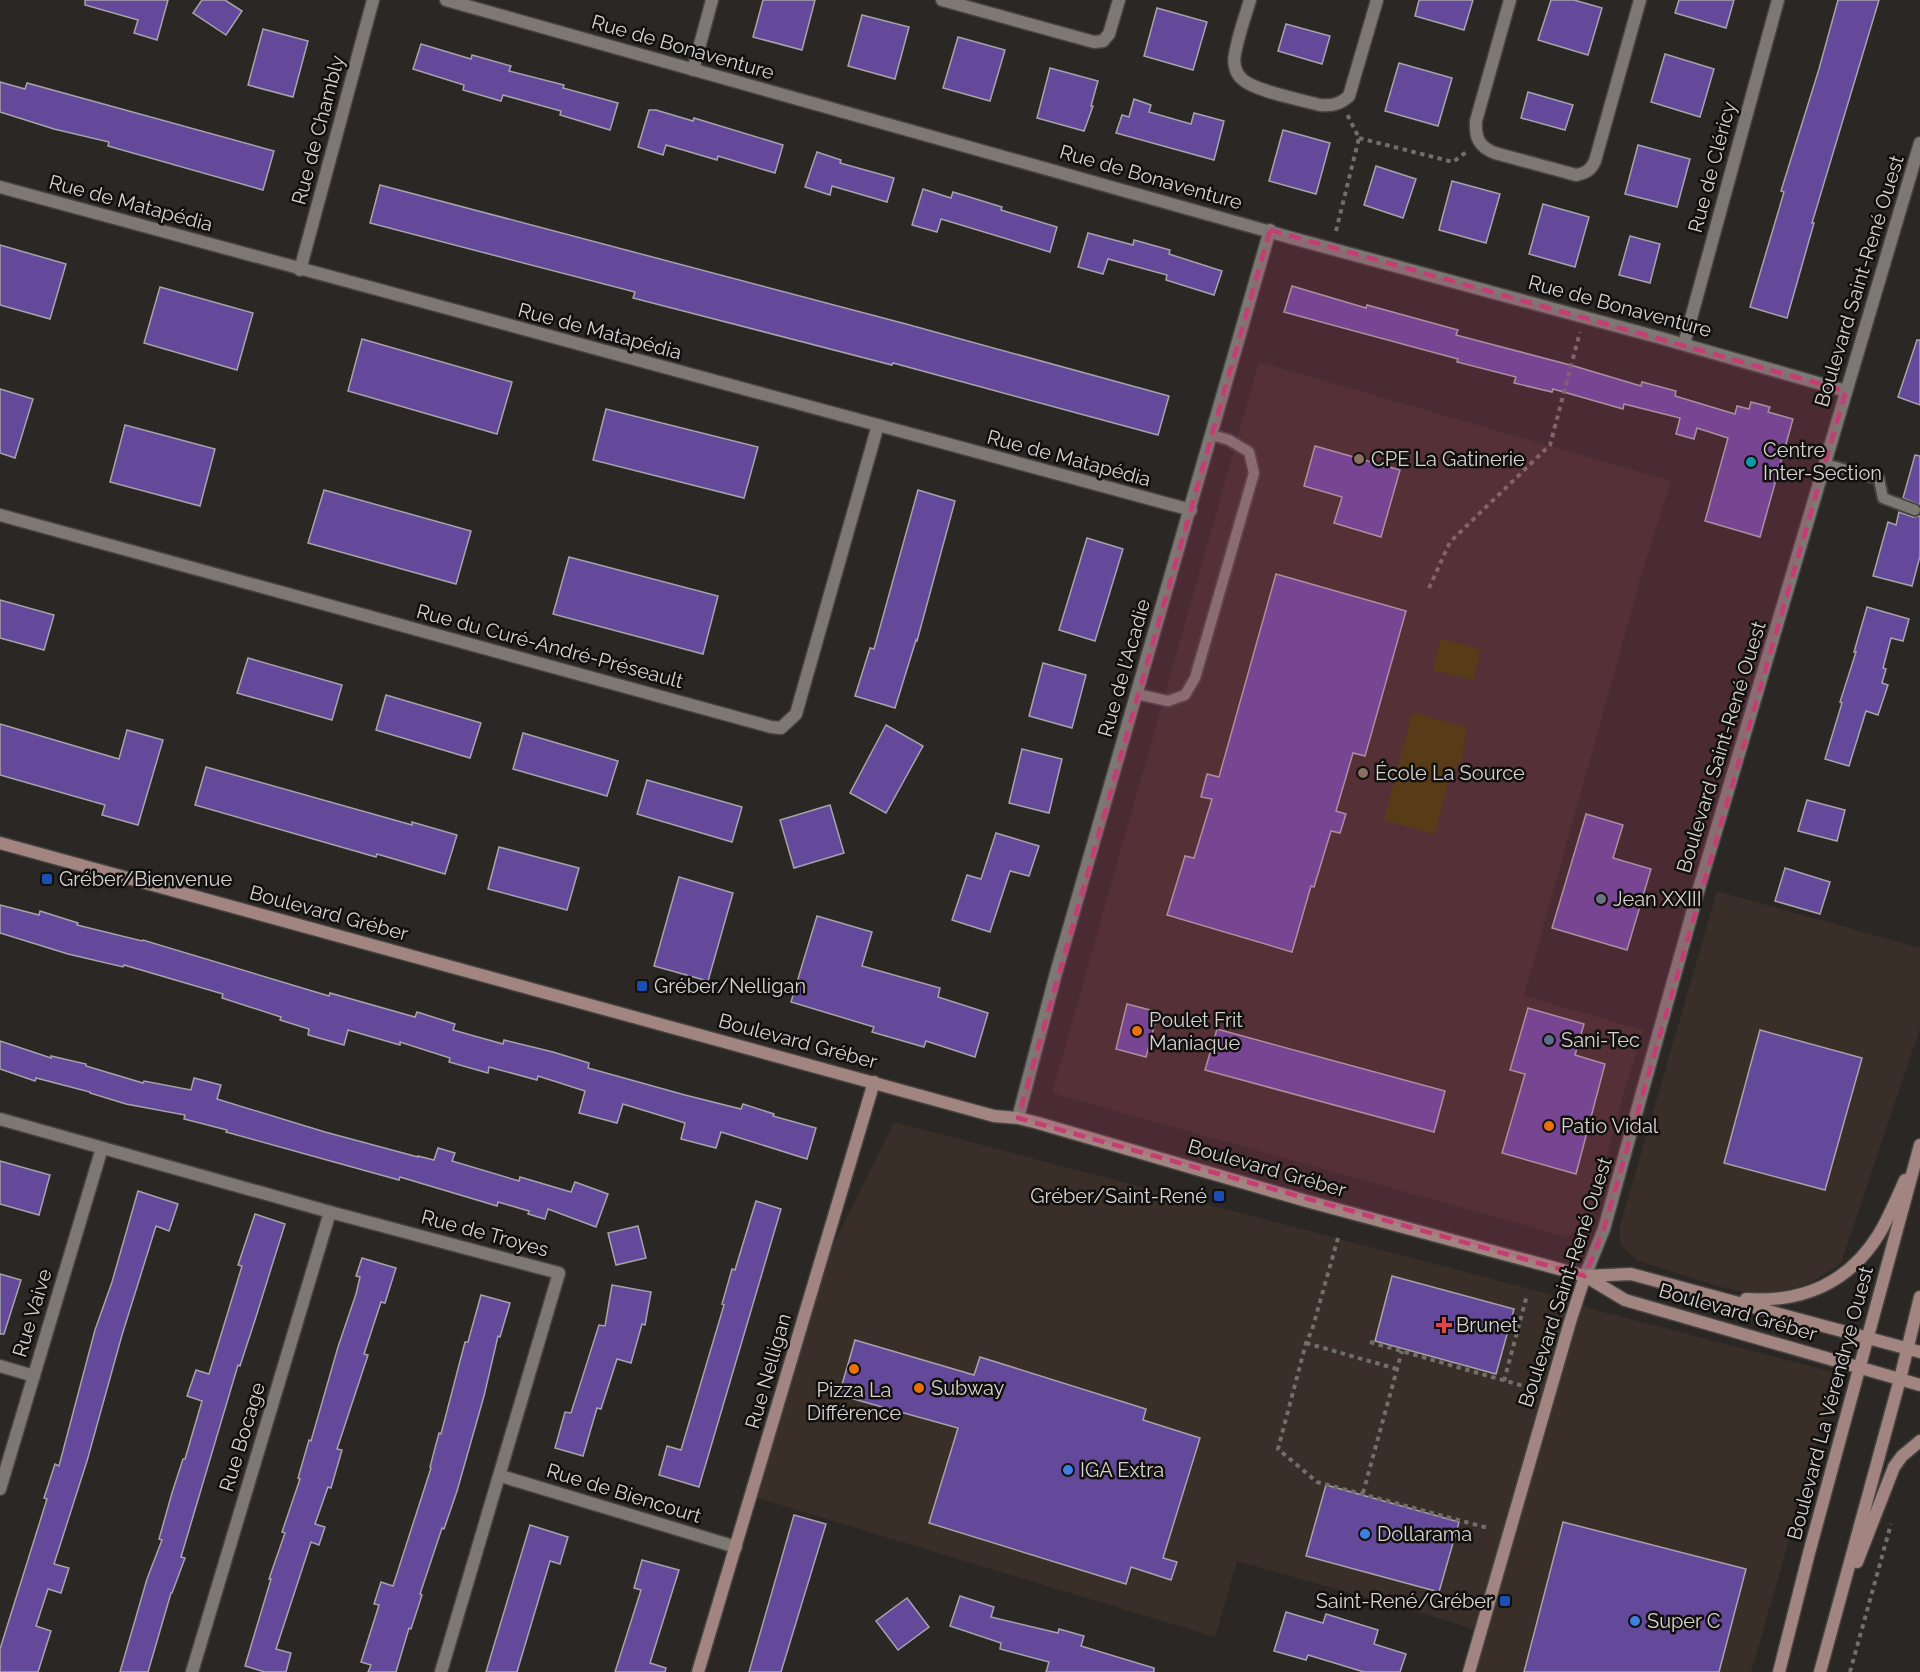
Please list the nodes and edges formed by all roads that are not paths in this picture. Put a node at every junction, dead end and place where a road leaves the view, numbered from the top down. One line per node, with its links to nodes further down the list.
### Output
1 (373, 0): 15 (street, Rue de Chambly)
2 (446, 0): 11 (street, Rue de Bonaventure)
3 (712, 0): 11 (street)
4 (942, 0): 5 (street)
5 (1119, 0)
6 (1250, 0): 7 (street)
7 (1377, 0)
8 (1510, 0): 9 (street)
9 (1640, 0)
10 (1779, 0): 16 (street, Rue de Cléricy)
11 (693, 70): 14 (street, Rue de Bonaventure)
12 (1920, 143): 17 (street, Boulevard Saint-René Ouest)
13 (0, 187): 15 (street, Rue de Matapédia)
14 (1270, 230): 16 (street, Rue de Bonaventure); 19 (street, Rue de l'Acadie)
15 (300, 270): 18 (street, Rue de Matapédia)
16 (1684, 344): 17 (street, Rue de Bonaventure)
17 (1846, 391): 20 (street, Boulevard Saint-René Ouest)
18 (878, 425): 21 (street, Rue de Matapédia); 23 (street, Rue du Curé-André-Préseault)
19 (1212, 435): 21 (street, Rue de l'Acadie); 24 (lane)
20 (1825, 464): 22 (lane); 32 (street, Boulevard Saint-René Ouest)
21 (1191, 510): 24 (street, Rue de l'Acadie)
22 (1915, 510)
23 (0, 515)
24 (1137, 694): 27 (street, Rue de l'Acadie)
25 (0, 843): 26 (main road, Boulevard Gréber)
26 (874, 1082): 27 (main road, Boulevard Gréber); 46 (main road, Rue Nelligan)
27 (1018, 1118): 32 (main road, Boulevard Gréber)
28 (0, 1119): 29 (street, Rue de Troyes)
29 (102, 1148): 31 (street, Rue de Troyes); 40 (street, Rue Vaive)
30 (1919, 1150): 34 (main road); 35 (main road, Boulevard La Vérendrye Ouest)
31 (330, 1212): 44 (street, Rue de Troyes); 48 (street, Rue Bocage)
32 (1585, 1276): 34 (main road, Boulevard Gréber); 39 (main road, Boulevard Gréber); 51 (main road, Boulevard Saint-René Ouest)
33 (1920, 1296): 36 (main road)
34 (1722, 1298): 35 (main road, Boulevard Gréber)
35 (1869, 1338): 36 (main road, Boulevard Gréber); 39 (main road, Boulevard La Vérendrye Ouest)
36 (1907, 1349): 37 (main road, Boulevard Gréber); 41 (main road)
37 (1920, 1352)
38 (0, 1366): 40 (street)
39 (1861, 1367): 41 (main road, Boulevard Gréber); 52 (main road, Boulevard La Vérendrye Ouest)
40 (34, 1376): 45 (street, Rue Vaive)
41 (1900, 1379): 42 (main road, Boulevard Gréber); 47 (main road)
42 (1920, 1385)
43 (1920, 1441): 47 (main road)
44 (501, 1476): 46 (street, Rue de Biencourt); 49 (street, Rue de Troyes)
45 (0, 1489)
46 (736, 1547): 50 (main road, Rue Nelligan)
47 (1830, 1634): 53 (main road)
48 (192, 1672)
49 (441, 1672)
50 (698, 1672)
51 (1469, 1672)
52 (1779, 1672)
53 (1820, 1672)

